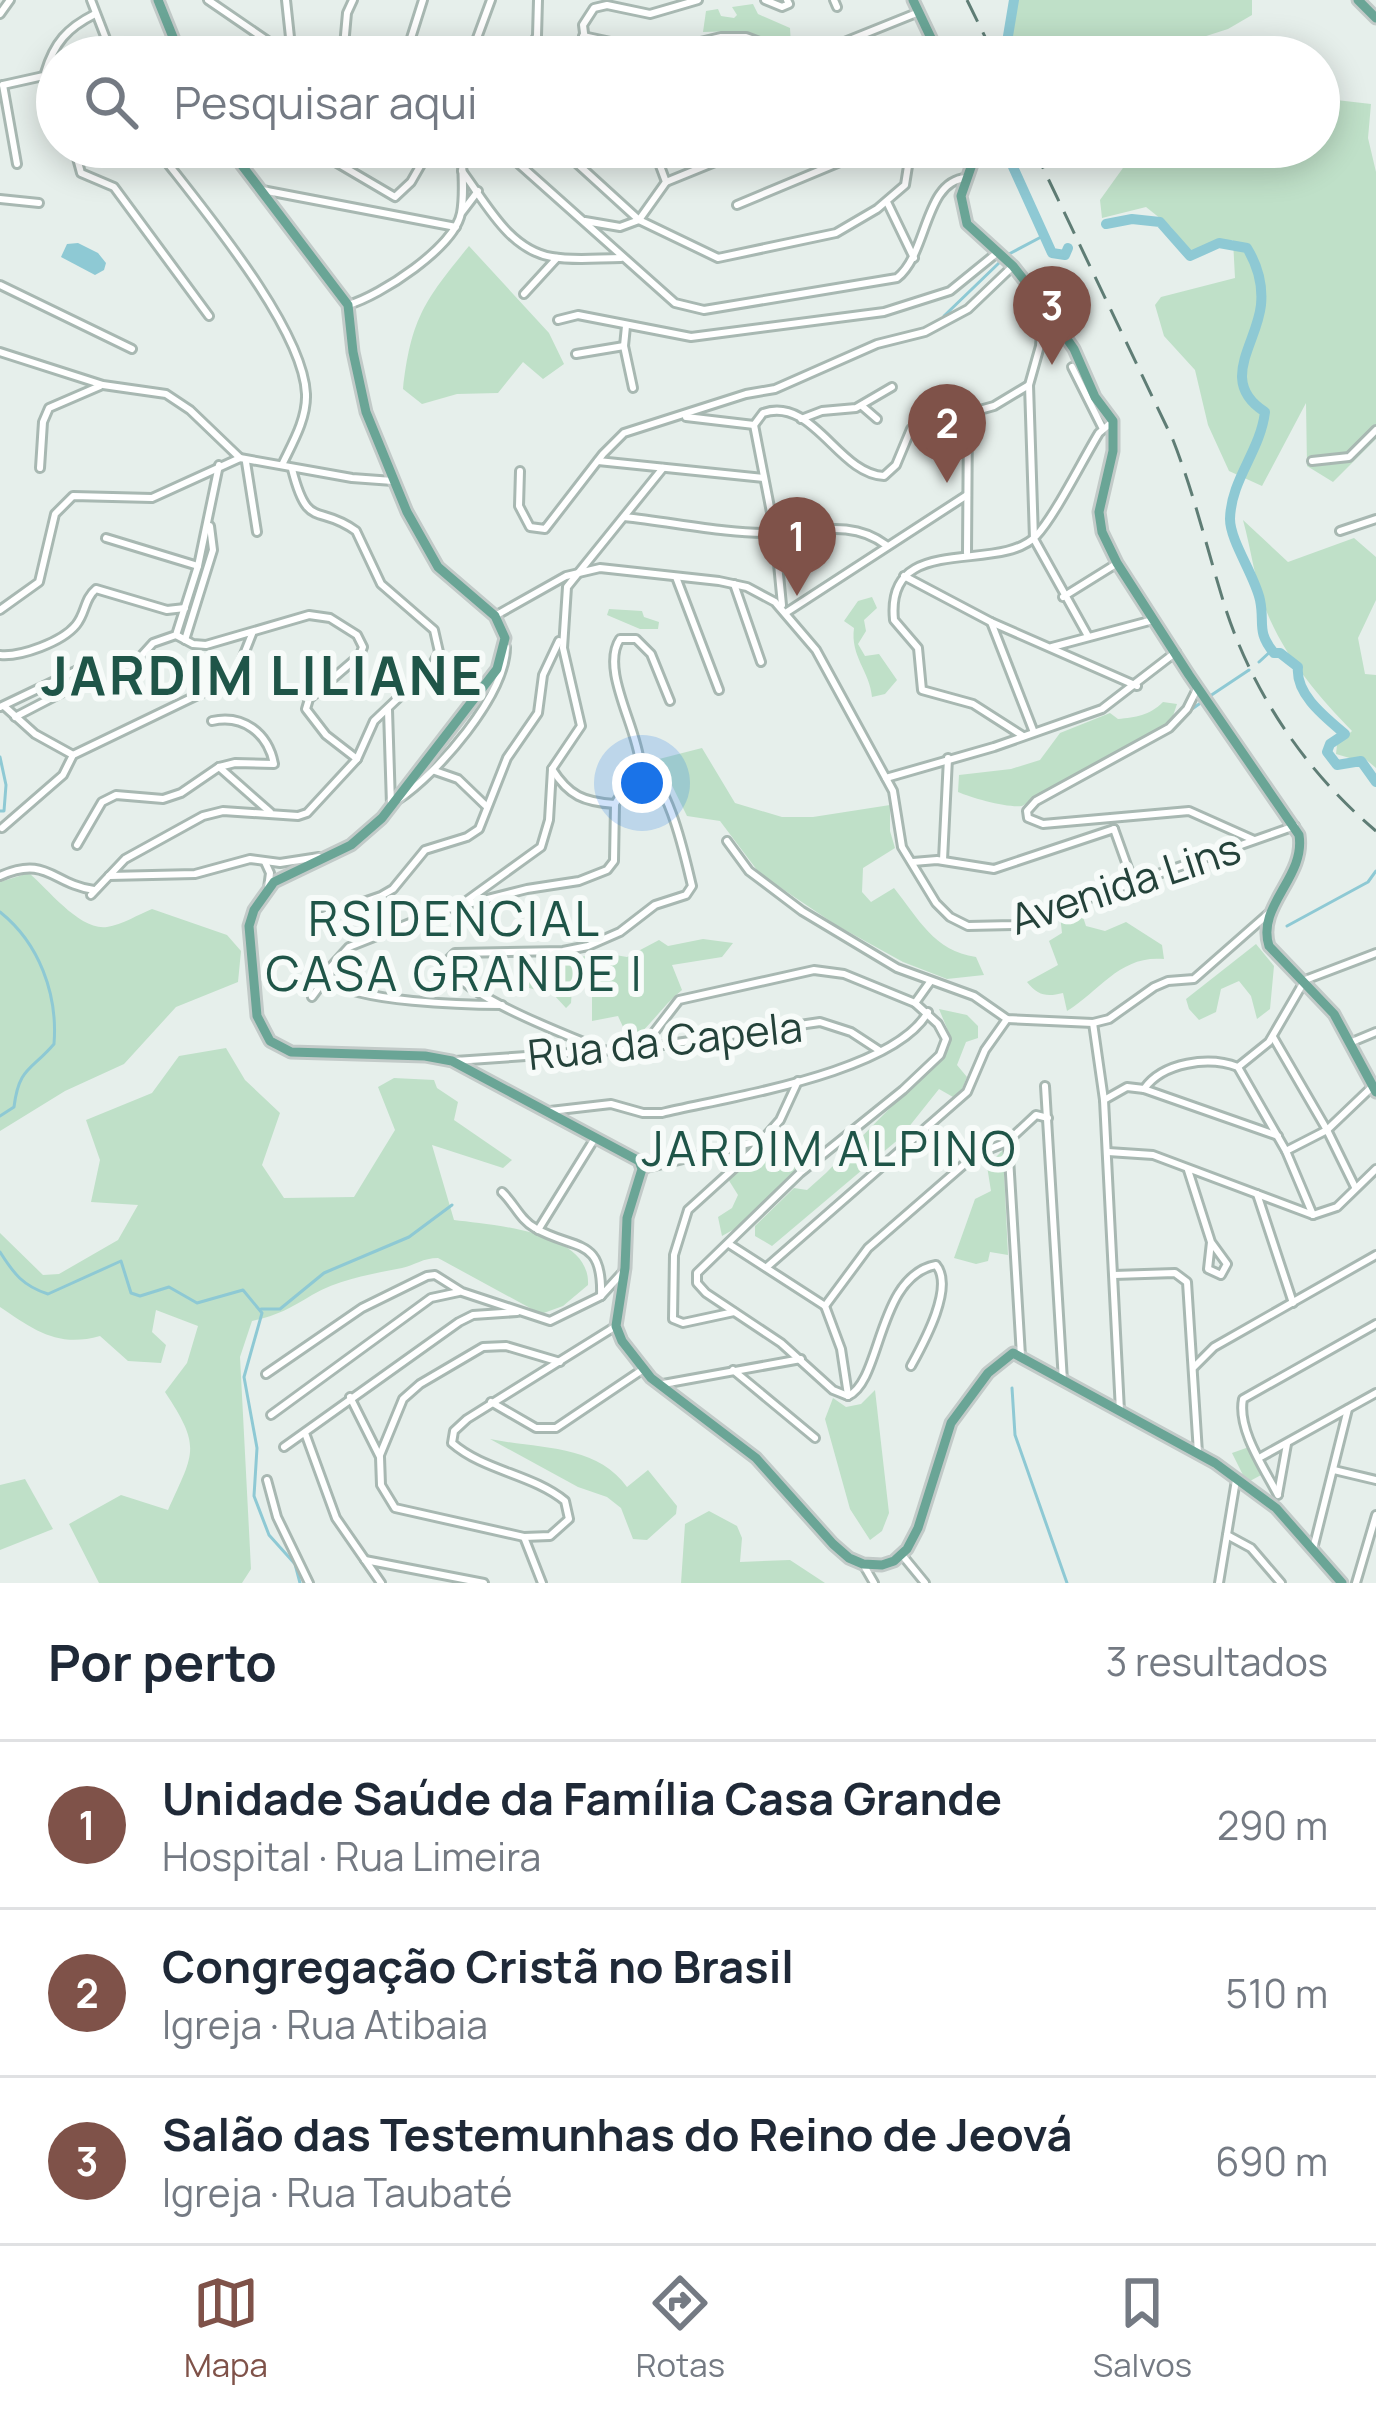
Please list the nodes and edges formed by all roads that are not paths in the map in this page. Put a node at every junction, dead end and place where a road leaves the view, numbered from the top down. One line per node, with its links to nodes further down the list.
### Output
1 (10, 0): 16 (street)
2 (91, 0): 17 (street)
3 (158, 0): 21 (main road)
4 (208, 0): 22 (street)
5 (286, 0): 23 (street)
6 (353, 0): 24 (street)
7 (422, 0): 25 (street)
8 (491, 0): 26 (street)
9 (538, 0): 27 (street)
10 (698, 0): 28 (street)
11 (765, 0): 14 (street)
12 (913, 0): 15 (main road)
13 (1358, 0): 18 (main road)
14 (788, 2)
15 (919, 13): 29 (street); 30 (main road)
16 (0, 14)
17 (95, 14): 19 (street); 20 (street)
18 (1376, 18)
19 (62, 36)
20 (104, 36)
21 (173, 36)
22 (261, 36)
23 (290, 36)
24 (344, 36)
25 (411, 36)
26 (478, 36)
27 (537, 36)
28 (583, 36)
29 (855, 36)
30 (929, 36)
31 (36, 76): 32 (street)
32 (2, 85): 33 (street)
33 (17, 164)
34 (79, 168): 70 (street)
35 (170, 168): 94 (street)
36 (245, 168): 49 (main road)
37 (346, 168): 38 (street)
38 (419, 168)
39 (523, 168): 56 (street)
40 (582, 168): 57 (street)
41 (661, 168): 48 (street)
42 (700, 168): 48 (street)
43 (826, 168): 54 (street)
44 (906, 168): 52 (street)
45 (970, 168): 47 (main road)
46 (462, 170): 50 (street); 55 (street)
47 (966, 178): 60 (main road); 64 (street)
48 (666, 182): 57 (street)
49 (262, 190): 58 (street); 68 (main road)
50 (478, 191): 55 (street); 62 (street)
51 (0, 199): 53 (street)
52 (887, 202): 57 (street); 64 (street)
53 (39, 203)
54 (737, 205)
55 (461, 214): 58 (street)
56 (577, 218): 57 (street); 59 (street)
57 (639, 220)
58 (456, 227): 68 (street)
59 (606, 240): 61 (street); 63 (street)
60 (998, 251): 65 (main road); 72 (street)
61 (598, 257): 62 (street); 63 (street)
62 (557, 258): 67 (street)
63 (624, 258): 64 (street)
64 (915, 259)
65 (1012, 266): 69 (main road); 84 (street)
66 (0, 285): 74 (street)
67 (524, 295)
68 (348, 305): 100 (main road)
69 (1042, 305): 79 (street); 88 (main road)
70 (209, 316)
71 (558, 320): 72 (street)
72 (626, 326): 73 (street)
73 (624, 346): 76 (street); 81 (street)
74 (132, 349)
75 (0, 352): 78 (street)
76 (576, 355)
77 (1072, 367): 88 (street)
78 (103, 385): 90 (street); 95 (street)
79 (1029, 386): 83 (street); 109 (street)
80 (892, 387): 82 (street)
81 (633, 388)
82 (862, 406): 85 (street); 86 (street)
83 (968, 412): 86 (street); 101 (street)
84 (678, 416): 87 (street); 91 (street)
85 (877, 418)
86 (801, 419): 87 (street)
87 (754, 425): 99 (street)
88 (1108, 425): 109 (street); 112 (main road)
89 (1376, 430): 92 (street)
90 (243, 460): 93 (street); 94 (street); 106 (street)
91 (598, 461): 96 (street); 98 (street)
92 (1312, 461)
93 (219, 465): 104 (street); 120 (street)
94 (282, 465): 97 (street)
95 (40, 468)
96 (663, 468): 99 (street); 102 (street)
97 (292, 469): 100 (street); 142 (street)
98 (520, 471)
99 (764, 478): 107 (street)
100 (393, 481): 122 (main road)
101 (967, 495): 110 (street); 111 (street)
102 (624, 517): 107 (street); 114 (street)
103 (1376, 519): 105 (street)
104 (209, 523): 113 (street); 129 (street)
105 (1340, 531)
106 (257, 532)
107 (775, 533): 110 (street); 121 (street)
108 (106, 538): 113 (street)
109 (1034, 538): 111 (street); 118 (street)
110 (886, 545): 121 (street)
111 (968, 554): 115 (street)
112 (1117, 563): 118 (street); 123 (main road)
113 (198, 566): 119 (street)
114 (580, 569): 116 (street); 122 (street); 125 (street)
115 (904, 576): 124 (street); 149 (street)
116 (676, 577): 117 (street); 140 (street)
117 (734, 584): 121 (street); 134 (street)
118 (1063, 597): 128 (street)
119 (185, 608): 126 (street); 133 (street)
120 (0, 610)
121 (785, 610): 157 (street, Avenida Lins)
122 (496, 616): 130 (main road)
123 (1155, 620): 128 (street); 132 (main road)
124 (991, 622): 131 (street); 148 (street)
125 (562, 633): 155 (street); 162 (street)
126 (176, 634): 129 (street); 135 (street)
127 (252, 634): 129 (street); 150 (street); 152 (street)
128 (1088, 636): 131 (street)
129 (185, 640)
130 (505, 643): 156 (street); 159 (main road)
131 (1052, 647): 138 (street)
132 (1176, 652): 138 (street); 139 (main road)
133 (0, 655)
134 (760, 662)
135 (134, 664)
136 (86, 666): 143 (street)
137 (90, 678): 144 (street)
138 (1137, 686): 148 (street)
139 (1198, 687): 164 (street); 165 (main road)
140 (719, 690)
141 (670, 701): 153 (street)
142 (388, 706): 146 (street); 147 (street)
143 (2, 707): 144 (street)
144 (15, 717): 150 (street)
145 (212, 721): 154 (street)
146 (374, 721): 147 (street); 152 (street)
147 (388, 730): 158 (street)
148 (1034, 732): 149 (street)
149 (1023, 736): 151 (street)
150 (73, 755): 166 (street)
151 (948, 758): 157 (street); 173 (street)
152 (357, 759): 163 (street)
153 (640, 763): 161 (street); 188 (street)
154 (219, 767): 163 (street); 170 (street)
155 (552, 769): 161 (street); 179 (street)
156 (435, 771): 160 (street); 162 (street)
157 (886, 778): 174 (street, Avenida Lins)
158 (393, 779): 159 (street); 160 (street)
159 (408, 786): 160 (main road)
160 (393, 804): 171 (main road)
161 (616, 804): 179 (street)
162 (485, 805): 181 (street)
163 (271, 813): 176 (street)
164 (1112, 818): 167 (street); 168 (street)
165 (1295, 826): 168 (street, Avenida Lins); 180 (main road)
166 (2, 828)
167 (1114, 829): 173 (street); 177 (street)
168 (1254, 840): 177 (street, Avenida Lins)
169 (727, 841): 185 (street)
170 (77, 844)
171 (327, 857): 172 (street); 178 (main road)
172 (262, 860): 176 (street); 178 (street)
173 (943, 860): 174 (street)
174 (913, 862): 177 (street, Avenida Lins)
175 (0, 876): 176 (street)
176 (110, 876)
177 (1133, 882)
178 (268, 888): 198 (main road)
179 (462, 905): 183 (street)
180 (1270, 911): 184 (main road); 191 (street)
181 (323, 916)
182 (1376, 953): 184 (street)
183 (329, 974): 186 (street); 188 (street)
184 (1305, 980): 193 (street); 194 (main road)
185 (930, 982): 187 (street); 190 (street)
186 (312, 998)
187 (915, 1003): 189 (street); 195 (street)
188 (503, 1005): 196 (street)
189 (928, 1012): 197 (street); 223 (street)
190 (1007, 1019): 191 (street); 225 (street)
191 (1093, 1023): 204 (street)
192 (1376, 1032): 194 (street)
193 (1273, 1037): 199 (street); 207 (street)
194 (1352, 1042): 203 (main road)
195 (642, 1048): 196 (street, Rua da Capela); 197 (street, Rua da Capela)
196 (603, 1051): 198 (street, Rua da Capela)
197 (880, 1051): 200 (street)
198 (452, 1061): 205 (main road)
199 (1238, 1067): 202 (street); 208 (street)
200 (798, 1081): 205 (street); 210 (street)
201 (1045, 1086): 206 (street)
202 (1144, 1089): 204 (street); 208 (street)
203 (1374, 1089): 207 (street)
204 (1104, 1100): 213 (street)
205 (547, 1112): 209 (main road)
206 (1048, 1118): 211 (street); 244 (street)
207 (1327, 1130): 212 (street); 217 (street)
208 (1278, 1136): 212 (street)
209 (595, 1138): 215 (main road); 221 (street)
210 (761, 1140): 215 (street); 233 (street)
211 (1008, 1141): 231 (street); 236 (street)
212 (1286, 1151): 220 (street)
213 (1108, 1152): 216 (street); 227 (street)
214 (1376, 1168): 217 (street)
215 (642, 1169): 226 (main road)
216 (1188, 1170): 219 (street); 222 (street)
217 (1355, 1187): 220 (street)
218 (502, 1192): 221 (street)
219 (1257, 1194): 220 (street); 230 (street)
220 (1313, 1215)
221 (538, 1230): 229 (street)
222 (1211, 1242): 222 (street)
223 (729, 1244): 225 (street); 233 (street)
224 (1376, 1256): 230 (street)
225 (768, 1266): 231 (street)
226 (625, 1268): 229 (street); 235 (main road)
227 (1114, 1275): 242 (street); 252 (street)
228 (462, 1292): 232 (street); 243 (street); 253 (street)
229 (601, 1296): 232 (street)
230 (1292, 1303): 242 (street)
231 (825, 1306): 248 (street)
232 (520, 1312): 249 (street)
233 (734, 1312): 237 (street)
234 (1376, 1324): 263 (street)
235 (616, 1326): 238 (street); 240 (main road)
236 (1021, 1357): 244 (main road); 274 (main road)
237 (801, 1359): 241 (street); 248 (street)
238 (560, 1362): 246 (street); 262 (street)
239 (910, 1366): 248 (street)
240 (642, 1370): 245 (main road); 254 (street)
241 (733, 1370): 245 (street); 258 (street)
242 (1192, 1370): 261 (street)
243 (266, 1374)
244 (1063, 1381): 252 (main road)
245 (661, 1385): 276 (main road)
246 (506, 1394): 250 (street); 254 (street)
247 (1376, 1394): 251 (street)
248 (848, 1396)
249 (350, 1397): 257 (street); 262 (street)
250 (491, 1402): 254 (street); 272 (street)
251 (1348, 1409): 255 (street); 256 (street)
252 (1120, 1411): 261 (main road)
253 (271, 1415)
254 (513, 1417)
255 (1329, 1419): 256 (street); 259 (street)
256 (1344, 1430): 264 (street)
257 (305, 1432): 260 (street); 275 (street)
258 (815, 1438)
259 (1287, 1444): 263 (street); 268 (street)
260 (284, 1447)
261 (1198, 1453): 266 (main road)
262 (380, 1457): 272 (street)
263 (1259, 1458): 268 (street)
264 (1334, 1471): 267 (street); 273 (street)
265 (267, 1480): 277 (street)
266 (1236, 1480): 269 (main road); 271 (street)
267 (1376, 1480)
268 (1278, 1495): 269 (street)
269 (1276, 1508): 273 (main road)
270 (1376, 1515): 286 (street)
271 (1227, 1535): 283 (street); 284 (street)
272 (524, 1537): 280 (street)
273 (1313, 1549): 285 (main road)
274 (902, 1555): 276 (main road); 282 (street)
275 (365, 1560): 278 (street); 279 (street)
276 (863, 1564): 281 (street)
277 (309, 1583)
278 (381, 1583)
279 (484, 1583)
280 (542, 1583)
281 (874, 1583)
282 (925, 1583)
283 (1220, 1583)
284 (1280, 1583)
285 (1342, 1583)
286 (1356, 1583)

